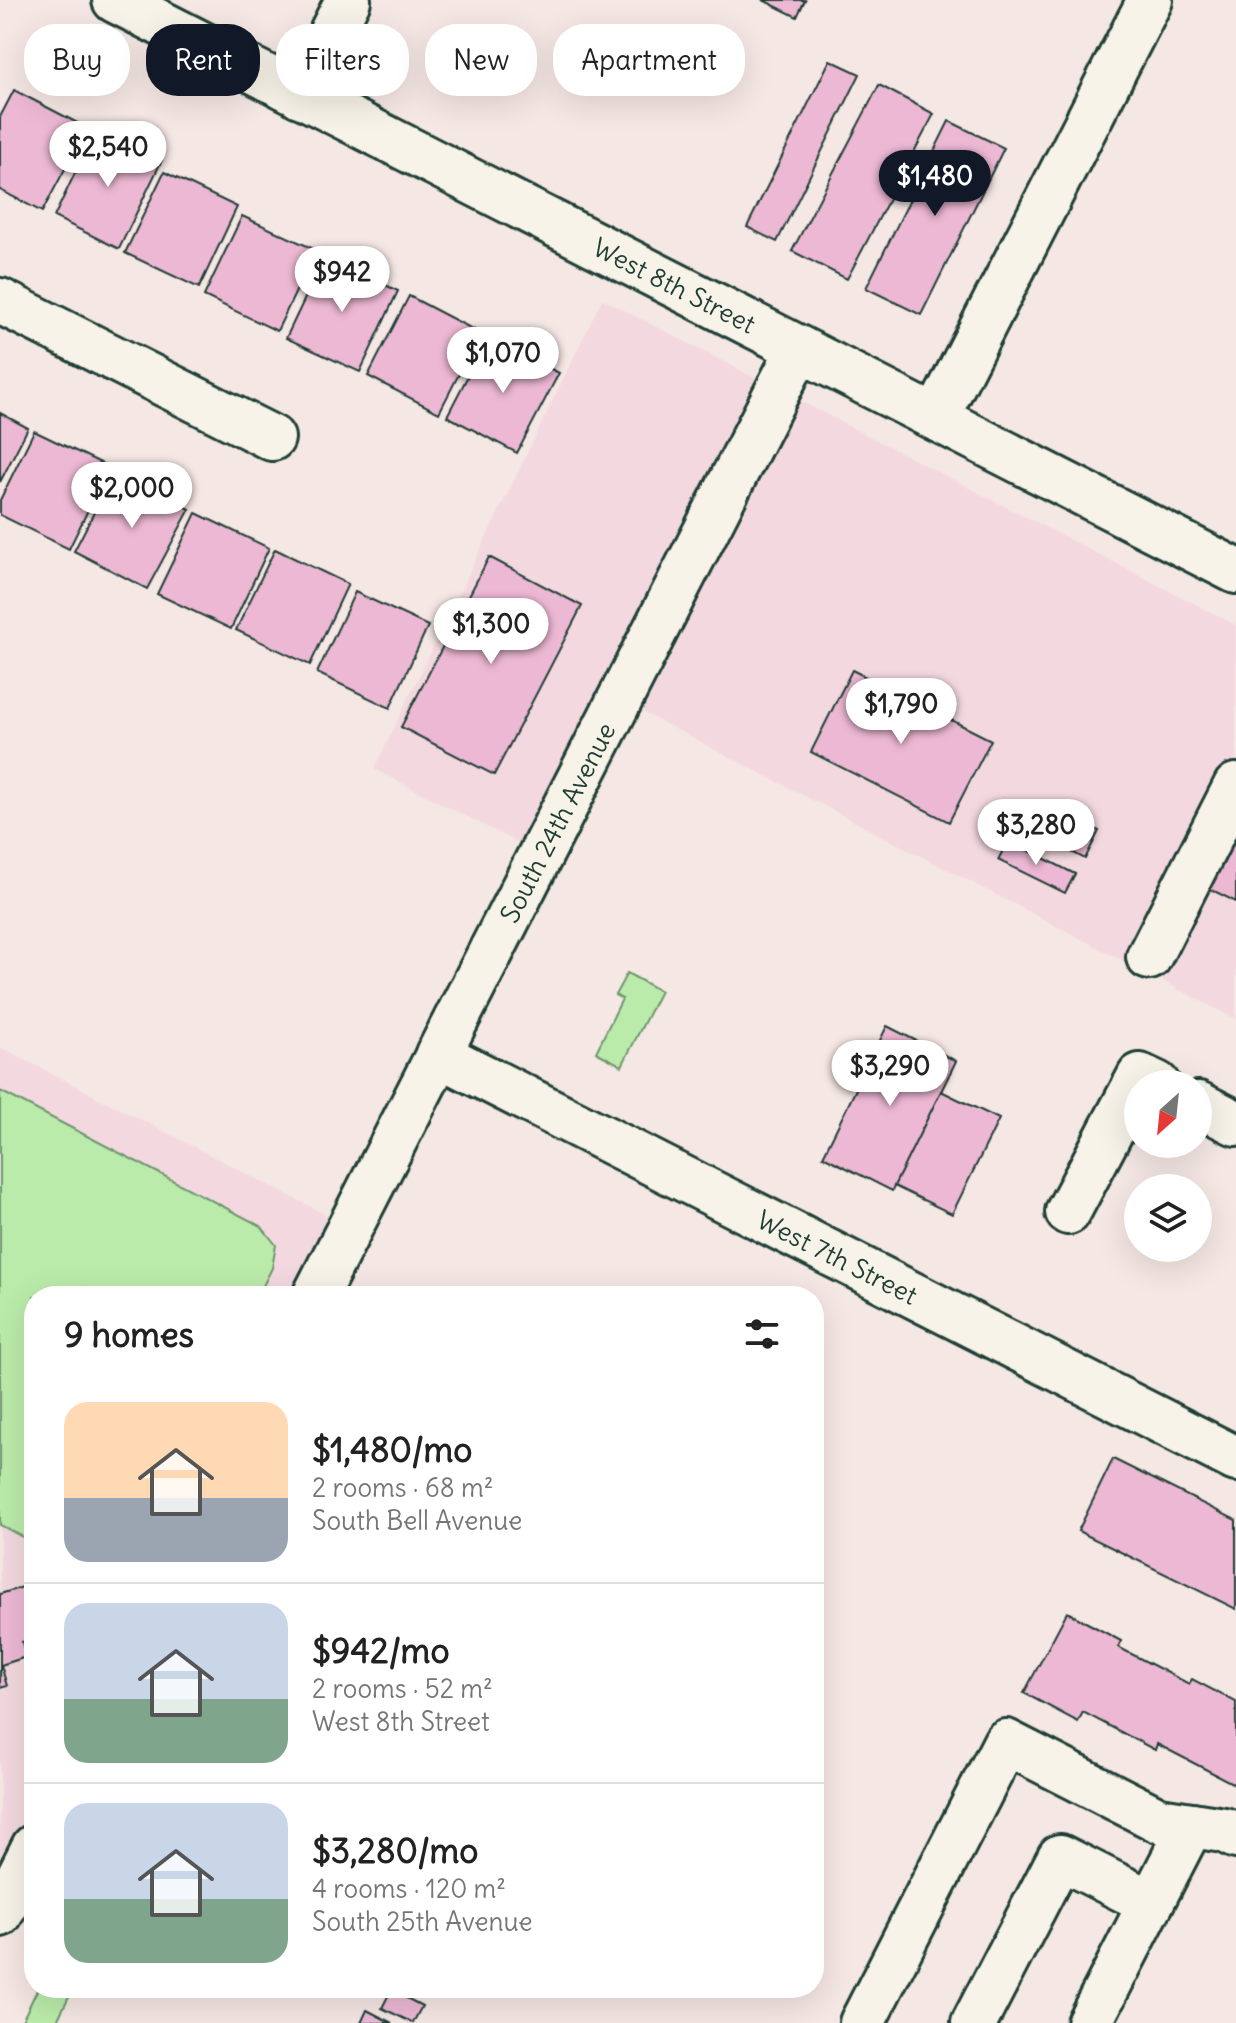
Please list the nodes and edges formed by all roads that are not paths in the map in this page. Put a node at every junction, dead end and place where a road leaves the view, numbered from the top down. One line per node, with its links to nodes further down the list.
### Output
1 (115, 0): 5 (street, West 8th Street)
2 (348, 0): 4 (street)
3 (1150, 0): 9 (street)
4 (336, 24)
5 (276, 83)
6 (302, 96): 8 (street, West 8th Street)
7 (0, 301): 10 (street)
8 (799, 349): 9 (street, West 8th Street); 14 (street, South 24th Avenue)
9 (936, 418): 11 (street, West 8th Street)
10 (272, 438)
11 (1236, 571)
12 (1236, 786): 13 (street)
13 (1149, 957)
14 (438, 1054): 19 (street, South 24th Avenue); 20 (street, West 7th Street)
15 (1124, 1106): 18 (street)
16 (1212, 1111): 17 (street)
17 (1236, 1123)
18 (1068, 1212)
19 (320, 1286)
20 (1236, 1459)
21 (1191, 1825): 22 (street); 24 (street); 26 (street)
22 (1236, 1836)
23 (24, 1867): 25 (street)
24 (1151, 1903): 27 (street); 28 (street)
25 (0, 1914)
26 (862, 2023)
27 (974, 2023)
28 (1089, 2023)

